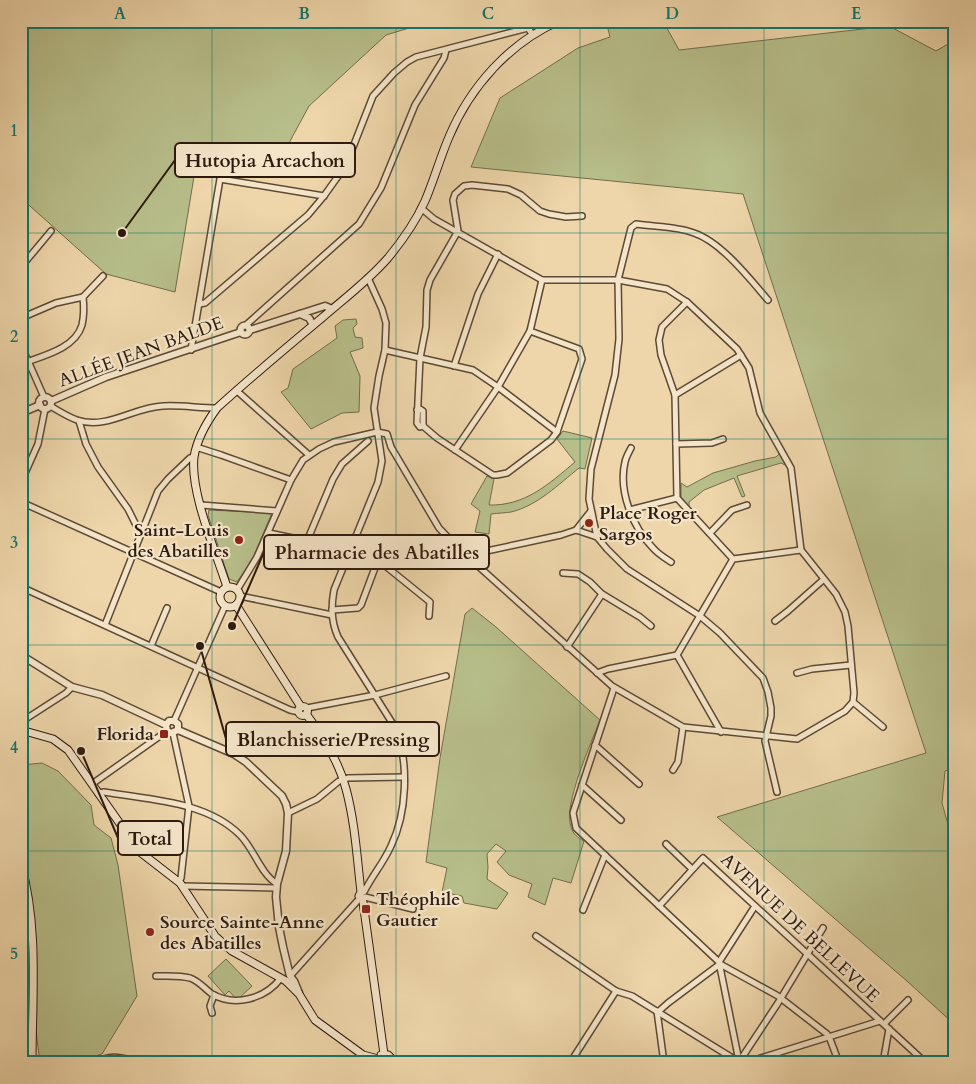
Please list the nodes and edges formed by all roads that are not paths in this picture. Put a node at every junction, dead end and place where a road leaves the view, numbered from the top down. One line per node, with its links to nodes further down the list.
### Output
1 (559, 21): 2 (main road)
2 (532, 34): 3 (street); 7 (main road)
3 (446, 50): 5 (street); 25 (street)
4 (295, 159): 5 (street)
5 (342, 171): 6 (street)
6 (324, 196): 20 (street); 20 (street)
7 (419, 211): 10 (street); 14 (main road)
8 (582, 216): 10 (street)
9 (51, 231): 12 (street)
10 (458, 232): 11 (street); 31 (street)
11 (498, 254): 15 (street); 34 (street)
12 (21, 267)
13 (103, 276): 17 (street)
14 (368, 278): 21 (main road); 29 (street)
15 (542, 280): 16 (street); 26 (street)
16 (618, 280): 18 (street); 19 (street); 64 (street)
17 (83, 297): 23 (street); 32 (street)
18 (768, 300)
19 (687, 302): 30 (street); 37 (street)
20 (199, 304): 28 (street)
21 (332, 310): 22 (street, ALLÉE JEAN BALDE); 24 (main road)
22 (300, 314): 24 (street); 25 (street, ALLÉE JEAN BALDE)
23 (21, 318)
24 (313, 326): 36 (main road)
25 (248, 328): 28 (street, ALLÉE JEAN BALDE)
26 (530, 331): 35 (street); 44 (street)
27 (21, 345): 32 (street)
28 (191, 350): 39 (street, ALLÉE JEAN BALDE)
29 (385, 350): 31 (street); 43 (street)
30 (741, 355): 37 (street); 71 (street)
31 (420, 358): 34 (street); 53 (street)
32 (28, 361): 33 (street); 38 (street)
33 (21, 364)
34 (454, 366): 35 (street)
35 (498, 387): 44 (street); 53 (street)
36 (237, 391): 40 (main road); 54 (street)
37 (675, 395): 48 (street)
38 (44, 397): 39 (street)
39 (47, 405): 41 (street, ALLÉE JEAN BALDE); 42 (street); 57 (street)
40 (217, 408): 42 (street); 51 (main road)
41 (21, 413)
42 (78, 421): 68 (street)
43 (377, 432): 45 (street); 46 (street); 50 (street)
44 (557, 432): 53 (street)
45 (367, 438): 46 (street); 54 (street); 66 (street)
46 (380, 439): 49 (street)
47 (723, 439): 48 (street)
48 (676, 444): 58 (street)
49 (381, 447): 50 (street); 86 (street)
50 (391, 447): 70 (street)
51 (196, 448): 55 (main road); 56 (street)
52 (630, 448): 62 (street)
53 (455, 450)
54 (309, 455): 56 (street)
55 (194, 457): 60 (main road); 68 (street)
56 (291, 480): 63 (street)
57 (21, 482)
58 (677, 498): 62 (street); 67 (street)
59 (21, 502): 73 (street)
60 (201, 505): 63 (street); 80 (main road)
61 (746, 505): 67 (street)
62 (630, 510): 75 (street)
63 (277, 511): 66 (street)
64 (591, 511): 65 (street); 69 (street)
65 (576, 530): 69 (street); 72 (street)
66 (269, 533): 81 (street)
67 (710, 533): 74 (street)
68 (141, 535): 73 (street)
69 (597, 537): 88 (street)
70 (458, 548): 72 (street); 76 (street)
71 (801, 550): 74 (street); 78 (street)
72 (482, 552): 76 (street)
73 (133, 553): 80 (street); 90 (street)
74 (733, 559): 88 (street)
75 (671, 562)
76 (474, 563): 93 (street)
77 (563, 573): 82 (street)
78 (824, 580): 89 (street); 96 (street)
79 (21, 587): 90 (street)
80 (224, 590): 81 (main road); 84 (main road)
81 (239, 593): 83 (main road); 86 (street)
82 (602, 594): 91 (street); 93 (street)
83 (236, 605): 84 (main road); 105 (main road)
84 (225, 606): 97 (street)
85 (168, 608): 92 (street)
86 (332, 613): 87 (street); 103 (street)
87 (429, 616)
88 (700, 616): 95 (street); 113 (street)
89 (775, 621)
90 (105, 625): 92 (street)
91 (651, 626)
92 (151, 646): 97 (street)
93 (567, 647): 98 (street)
94 (21, 654): 101 (street)
95 (677, 655): 98 (street); 112 (street)
96 (852, 665): 99 (street); 104 (street)
97 (198, 668): 105 (street); 106 (street)
98 (597, 673): 102 (street)
99 (797, 673)
100 (446, 676): 103 (street)
101 (72, 687): 107 (street); 111 (street)
102 (614, 688): 108 (street); 114 (street)
103 (375, 695): 105 (street); 116 (street)
104 (853, 702): 109 (street); 113 (street)
105 (303, 710): 117 (main road)
106 (174, 721): 111 (street)
107 (21, 722)
108 (683, 727): 112 (street); 115 (street)
109 (883, 727)
110 (21, 730): 118 (main road)
111 (171, 730): 118 (street); 123 (street); 124 (street)
112 (721, 732): 113 (street)
113 (766, 735): 121 (street)
114 (595, 746): 119 (street); 120 (street)
115 (673, 770)
116 (404, 777): 117 (street); 131 (street)
117 (344, 779): 124 (street); 130 (main road)
118 (92, 784): 122 (main road)
119 (582, 784): 125 (street); 127 (street)
120 (639, 784)
121 (777, 792)
122 (98, 793): 123 (street); 132 (main road)
123 (188, 806): 132 (street); 133 (street)
124 (288, 813): 133 (street)
125 (621, 820)
126 (666, 844): 129 (street)
127 (605, 855): 135 (street); 138 (street)
128 (21, 864): 158 (main road)
129 (692, 870): 135 (street, AVENUE DE BELLEVUE); 136 (street, AVENUE DE BELLEVUE)
130 (360, 880): 131 (street); 134 (main road)
131 (369, 882): 134 (street)
132 (180, 884): 133 (street); 144 (main road)
133 (276, 886): 144 (street)
134 (362, 895): 137 (street); 144 (street); 154 (main road)
135 (660, 906): 142 (street)
136 (755, 906): 141 (street, AVENUE DE BELLEVUE); 142 (street)
137 (413, 909)
138 (583, 910)
139 (823, 928): 141 (street)
140 (536, 936): 145 (street)
141 (807, 953): 147 (street); 151 (street, AVENUE DE BELLEVUE)
142 (719, 963): 147 (street); 149 (street); 155 (street)
143 (156, 976): 146 (street)
144 (286, 978): 146 (street); 156 (main road)
145 (616, 990): 149 (street); 162 (street)
146 (214, 995): 150 (street)
147 (781, 998): 153 (street); 155 (street)
148 (908, 1000): 151 (street)
149 (658, 1012): 155 (street); 163 (street)
150 (212, 1013)
151 (882, 1022): 152 (street, AVENUE DE BELLEVUE); 153 (street)
152 (889, 1029): 165 (street); 166 (street, AVENUE DE BELLEVUE)
153 (829, 1037): 157 (street); 164 (street)
154 (384, 1054): 156 (main road); 161 (main road)
155 (737, 1058): 157 (street)
156 (378, 1061)
157 (748, 1062)
158 (32, 1063)
159 (96, 1063): 160 (street)
160 (140, 1063)
161 (390, 1063)
162 (570, 1063)
163 (664, 1063)
164 (839, 1063)
165 (882, 1063)
166 (926, 1063)

